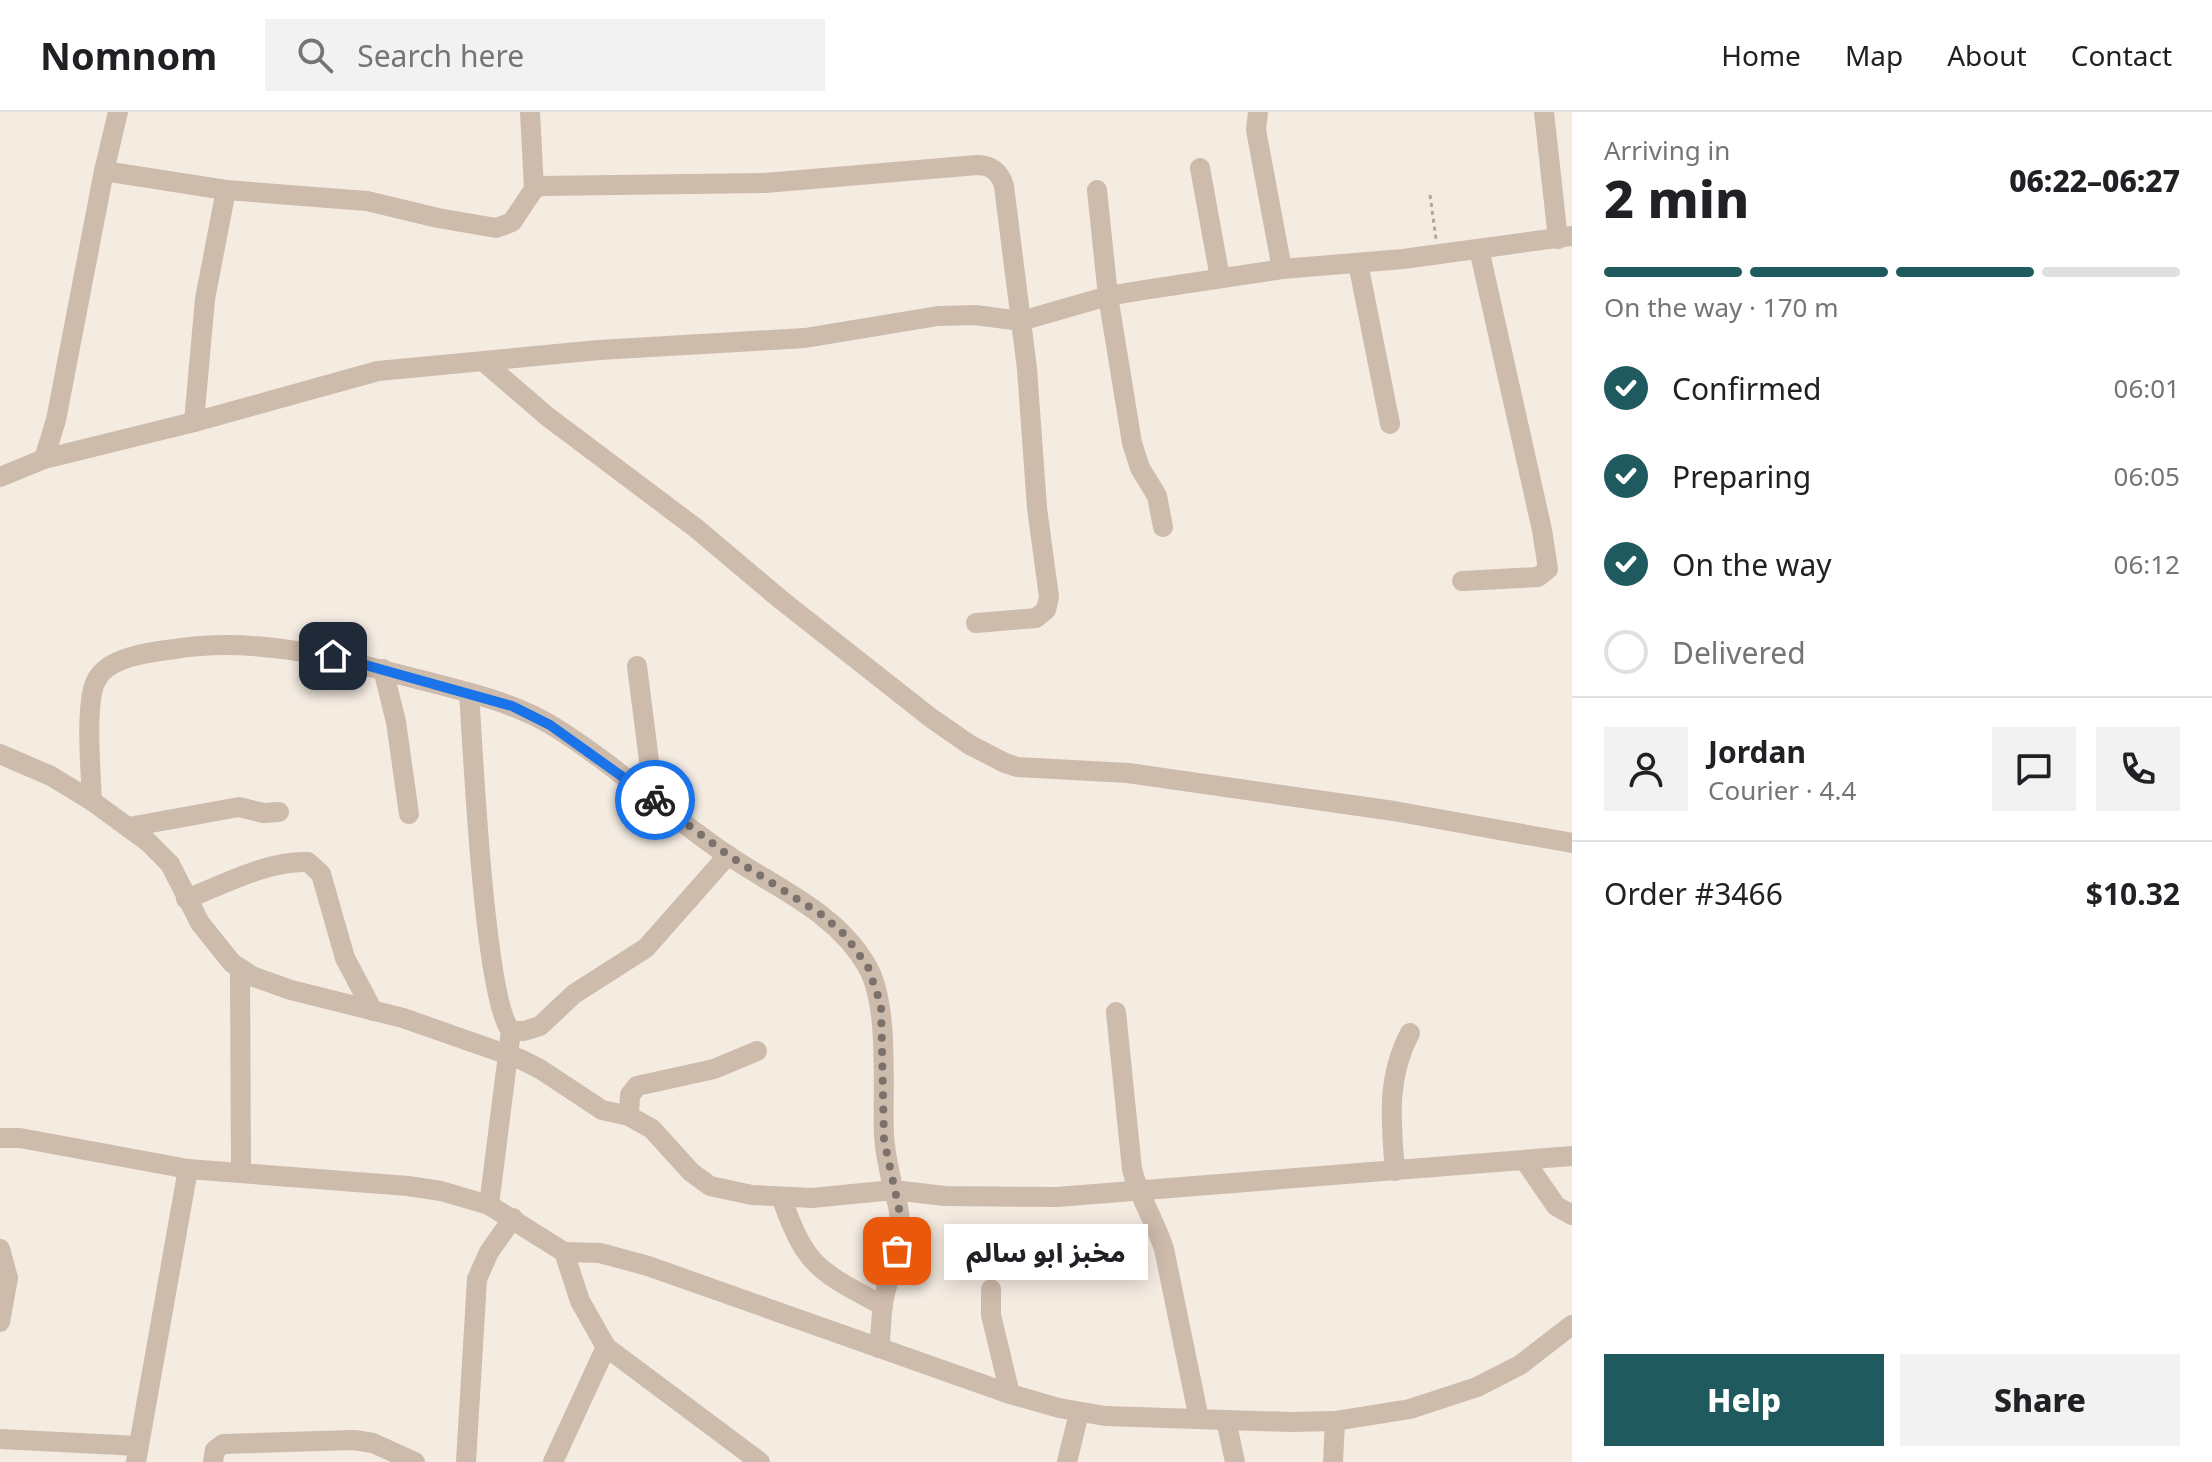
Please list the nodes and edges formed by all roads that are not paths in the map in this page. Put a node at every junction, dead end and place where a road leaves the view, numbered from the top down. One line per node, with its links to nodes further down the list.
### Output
1 (118, 112): 6 (street)
2 (530, 112): 7 (street)
3 (1258, 112): 13 (street)
4 (1544, 112): 10 (street)
5 (1200, 168): 14 (street)
6 (104, 171): 8 (street); 20 (street)
7 (534, 189): 8 (street); 16 (street)
8 (226, 190): 18 (street)
9 (1097, 190): 15 (street)
10 (1565, 238): 11 (street)
11 (1479, 249): 12 (street); 23 (street)
12 (1358, 263): 13 (street); 19 (street)
13 (1282, 269): 14 (street)
14 (1220, 278): 15 (street)
15 (1108, 296): 16 (street); 22 (street)
16 (1021, 321): 17 (street); 24 (street)
17 (484, 362): 18 (street); 34 (street)
18 (194, 422): 20 (street)
19 (1390, 424)
20 (44, 459): 21 (street)
21 (0, 477)
22 (1163, 527)
23 (1462, 581)
24 (976, 623)
25 (637, 666): 29 (street)
26 (383, 669): 27 (street); 30 (street); 32 (street)
27 (469, 693): 29 (street); 40 (street)
28 (0, 754): 30 (street)
29 (654, 800): 35 (street)
30 (92, 801): 33 (street)
31 (279, 812): 33 (street)
32 (409, 814)
33 (129, 827): 36 (street)
34 (1572, 843)
35 (728, 855): 40 (street); 52 (street)
36 (186, 899): 37 (street); 38 (street)
37 (240, 970): 38 (street); 50 (street)
38 (373, 1011): 43 (street)
39 (1116, 1012): 53 (street)
40 (511, 1031): 43 (street)
41 (1410, 1033): 51 (street)
42 (757, 1051): 44 (street)
43 (508, 1053): 44 (street); 55 (street)
44 (629, 1116): 54 (street)
45 (0, 1119): 46 (street)
46 (10, 1138): 49 (street)
47 (1572, 1156): 48 (street)
48 (1525, 1161): 51 (street); 56 (street)
49 (188, 1169): 50 (street); 72 (street)
50 (241, 1171): 55 (street)
51 (1395, 1171): 53 (street)
52 (893, 1190): 53 (street); 54 (street); 61 (street)
53 (1139, 1191): 68 (street)
54 (781, 1197): 61 (street)
55 (489, 1205): 57 (street)
56 (1572, 1215)
57 (513, 1218): 59 (street); 75 (street)
58 (0, 1249): 62 (street)
59 (564, 1252): 64 (street); 65 (street)
60 (991, 1289): 66 (street)
61 (883, 1306): 65 (street)
62 (0, 1322)
63 (1572, 1325): 70 (street)
64 (606, 1347): 76 (street); 77 (street)
65 (879, 1348): 66 (street)
66 (1010, 1394): 67 (street)
67 (1079, 1413): 68 (street); 78 (street)
68 (1199, 1419): 69 (street)
69 (1226, 1420): 70 (street); 79 (street)
70 (1335, 1421): 80 (street)
71 (0, 1439): 72 (street)
72 (137, 1454)
73 (213, 1462): 74 (street)
74 (415, 1462)
75 (466, 1462)
76 (553, 1462)
77 (760, 1462)
78 (1067, 1462)
79 (1235, 1462)
80 (1333, 1462)

